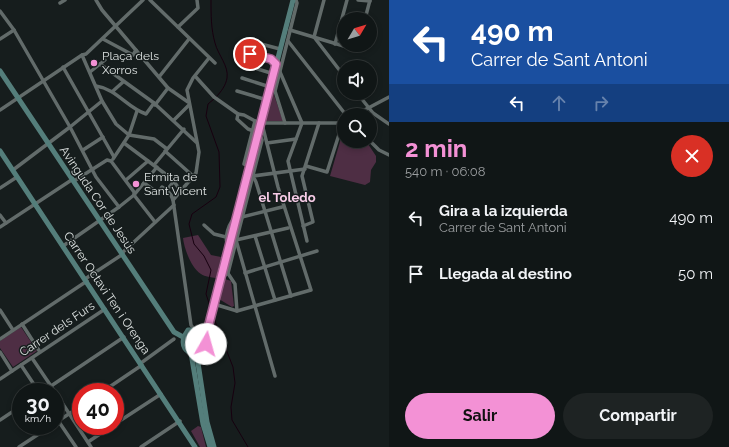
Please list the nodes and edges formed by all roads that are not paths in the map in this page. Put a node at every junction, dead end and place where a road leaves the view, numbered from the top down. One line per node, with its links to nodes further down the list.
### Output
1 (65, 0): 11 (street)
2 (96, 0): 14 (street)
3 (143, 0): 14 (street)
4 (150, 0): 15 (street)
5 (197, 0): 15 (street)
6 (295, 0): 17 (street); 25 (street)
7 (324, 0): 18 (street)
8 (347, 0): 24 (street)
9 (358, 0): 10 (street)
10 (370, 0): 13 (street)
11 (60, 3)
12 (0, 11): 16 (street)
13 (367, 12)
14 (116, 26): 20 (street); 26 (street)
15 (178, 27): 21 (street)
16 (14, 30): 19 (street); 44 (street)
17 (290, 30): 18 (street); 22 (street)
18 (314, 37): 24 (street); 36 (street)
19 (0, 39)
20 (103, 39): 26 (street); 27 (street)
21 (189, 39): 29 (street); 42 (street)
22 (288, 41): 38 (street); 59 (street)
23 (257, 43): 25 (street)
24 (335, 44)
25 (280, 49): 33 (street)
26 (136, 50): 42 (street)
27 (82, 54): 34 (street); 39 (street)
28 (250, 54): 33 (street)
29 (209, 58): 32 (street); 41 (street)
30 (105, 60): 31 (street)
31 (100, 64): 39 (street); 45 (street)
32 (215, 64)
33 (276, 64): 40 (street)
34 (63, 67): 44 (street); 62 (street)
35 (251, 67): 40 (street)
36 (337, 67)
37 (0, 71): 52 (street, Avinguda Cor de Jesús)
38 (280, 72): 68 (street); 69 (street)
39 (91, 74): 46 (street)
40 (274, 74): 47 (street)
41 (195, 76): 56 (street); 63 (street)
42 (159, 77): 48 (street)
43 (242, 78): 47 (street)
44 (43, 80): 52 (street); 72 (street)
45 (122, 82): 49 (street); 57 (street)
46 (96, 86): 49 (street); 55 (street)
47 (270, 87): 53 (street)
48 (168, 88): 56 (street); 57 (street)
49 (113, 91): 61 (street)
50 (237, 91): 53 (street)
51 (389, 97): 58 (street)
52 (18, 98): 60 (street); 83 (street, Avinguda Cor de Jesús)
53 (267, 100): 67 (street)
54 (363, 100): 58 (street)
55 (102, 101): 62 (street); 76 (street)
56 (189, 103): 64 (street); 84 (street)
57 (155, 104): 61 (street); 64 (street)
58 (369, 107): 71 (street)
59 (341, 108)
60 (0, 110)
61 (137, 111): 76 (street)
62 (89, 113): 72 (street); 77 (street)
63 (238, 114): 65 (street); 74 (street)
64 (173, 120): 73 (street)
65 (255, 121): 67 (street); 74 (street)
66 (337, 122): 70 (street)
67 (261, 123): 68 (street); 75 (street); 85 (street)
68 (286, 123): 69 (street)
69 (302, 123): 70 (street); 80 (street)
70 (319, 123): 98 (street)
71 (389, 124)
72 (70, 127): 83 (street); 89 (street)
73 (184, 129): 84 (street); 90 (street)
74 (253, 131): 75 (street); 78 (street)
75 (259, 133): 79 (street); 104 (street)
76 (129, 135): 82 (street); 90 (street)
77 (103, 137): 89 (street); 93 (street)
78 (251, 138): 79 (street); 86 (street)
79 (257, 139): 87 (street)
80 (296, 139): 85 (street); 101 (street)
81 (337, 141): 98 (street)
82 (124, 142): 93 (street); 95 (street)
83 (48, 143): 100 (street); 106 (street, Avinguda Cor de Jesús)
84 (197, 143): 103 (street)
85 (267, 143): 102 (street)
86 (249, 146): 87 (street); 97 (street)
87 (255, 148): 97 (street)
88 (377, 148): 92 (street)
89 (83, 150): 99 (street)
90 (166, 150): 96 (street); 103 (street)
91 (0, 151): 100 (street, Carrer Octavi Ten i Orenga)
92 (389, 155)
93 (114, 158): 94 (street)
94 (111, 161): 99 (street); 107 (street)
95 (148, 161): 96 (street); 107 (street)
96 (155, 166): 108 (street); 109 (street)
97 (250, 166): 120 (street)
98 (305, 167): 101 (street); 125 (street)
99 (93, 169): 106 (street); 117 (street)
100 (13, 170): 105 (street, Carrer Octavi Ten i Orenga)
101 (289, 170): 102 (street); 125 (street)
102 (274, 172): 104 (street); 137 (street)
103 (194, 176): 112 (street)
104 (253, 176): 118 (street); 120 (street)
105 (17, 177): 110 (street); 115 (street, Carrer Octavi Ten i Orenga)
106 (73, 180): 115 (street); 121 (street, Avinguda Cor de Jesús)
107 (126, 180): 113 (street)
108 (173, 180): 111 (street); 112 (street)
109 (144, 183): 111 (street); 113 (street)
110 (0, 188)
111 (165, 189): 114 (street)
112 (182, 190): 114 (street)
113 (134, 195): 117 (street); 122 (street)
114 (173, 203): 122 (street); 152 (street)
115 (35, 204): 123 (street); 133 (street, Carrer Octavi Ten i Orenga)
116 (282, 206): 118 (street)
117 (119, 207): 121 (street)
118 (265, 211): 120 (street); 128 (street)
119 (0, 215): 123 (street)
120 (239, 216): 130 (street); 131 (street); 134 (street)
121 (100, 220): 133 (street); 136 (street, Avinguda Cor de Jesús)
122 (155, 222): 136 (street)
123 (6, 223): 126 (street)
124 (204, 225): 130 (street)
125 (303, 226): 132 (street)
126 (0, 227)
127 (288, 228): 128 (street)
128 (272, 232): 129 (street); 138 (street)
129 (255, 236): 131 (street); 139 (street)
130 (226, 237): 134 (street)
131 (236, 240): 140 (street); 141 (street)
132 (307, 241)
133 (63, 246): 142 (street, Carrer Octavi Ten i Orenga)
134 (228, 249): 140 (street)
135 (317, 251): 137 (street)
136 (122, 253): 142 (street); 154 (street, Avinguda Cor de Jesús)
137 (300, 256): 138 (street); 143 (street)
138 (281, 262): 139 (street); 143 (street)
139 (265, 267): 141 (street); 144 (street)
140 (225, 272): 145 (street); 149 (street)
141 (245, 273): 146 (street)
142 (86, 280): 147 (street, Carrer Octavi Ten i Orenga); 151 (street)
143 (291, 296): 144 (street)
144 (275, 300): 146 (street)
145 (214, 304): 149 (street); 150 (street)
146 (254, 306): 149 (street); 169 (street)
147 (105, 309): 157 (street, Carrer Octavi Ten i Orenga); 163 (street, Carrer dels Furs)
148 (0, 310): 153 (street)
149 (237, 311)
150 (210, 320): 152 (street); 156 (street)
151 (22, 324): 153 (street); 163 (street)
152 (193, 329): 156 (street); 160 (street)
153 (13, 330): 158 (street)
154 (174, 332): 159 (street); 160 (street, Avinguda Cor de Jesús)
155 (0, 333): 158 (street)
156 (206, 336): 161 (street)
157 (124, 337): 166 (street, Carrer Octavi Ten i Orenga); 173 (street)
158 (1, 338)
159 (174, 339): 160 (street); 166 (street)
160 (183, 340): 164 (street)
161 (202, 350): 164 (street); 194 (street)
162 (0, 352): 168 (street)
163 (40, 352): 165 (street, Carrer dels Furs)
164 (191, 353): 193 (street)
165 (32, 358): 167 (street, Carrer dels Furs); 172 (street)
166 (142, 364): 174 (street); 175 (street, Carrer Octavi Ten i Orenga)
167 (21, 365): 168 (street, Carrer dels Furs); 171 (street)
168 (12, 371): 170 (street, Carrer dels Furs)
169 (275, 376)
170 (0, 379)
171 (33, 383)
172 (49, 383)
173 (55, 383)
174 (115, 383)
175 (161, 393): 181 (street); 183 (street, Carrer Octavi Ten i Orenga)
176 (64, 406): 179 (street)
177 (12, 412): 182 (street)
178 (72, 412): 179 (street)
179 (69, 414): 180 (street); 187 (street)
180 (64, 417)
181 (124, 418)
182 (0, 420)
183 (180, 421): 191 (street); 192 (street, Carrer Octavi Ten i Orenga)
184 (64, 431): 189 (street)
185 (37, 435): 188 (street)
186 (98, 435): 187 (street)
187 (88, 442): 190 (street)
188 (19, 447)
189 (76, 447)
190 (91, 447)
191 (141, 447)
192 (195, 447)
193 (210, 447)
194 (214, 447)

